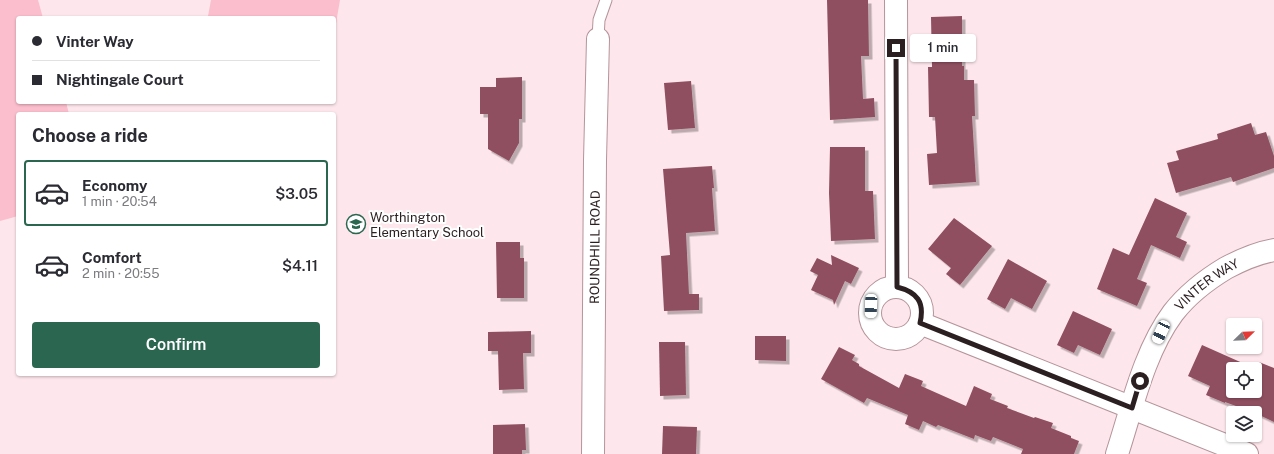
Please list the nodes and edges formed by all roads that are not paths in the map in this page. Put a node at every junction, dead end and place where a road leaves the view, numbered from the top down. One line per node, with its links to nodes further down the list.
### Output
1 (606, 0): 3 (lane)
2 (896, 0): 5 (street)
3 (598, 39): 8 (street, ROUNDHILL ROAD)
4 (1274, 250): 7 (street, VINTER WAY)
5 (897, 287): 6 (street); 6 (street)
6 (920, 323): 7 (street)
7 (1132, 408): 9 (street, VINTER WAY); 10 (street)
8 (593, 454)
9 (1117, 454)
10 (1246, 454)

